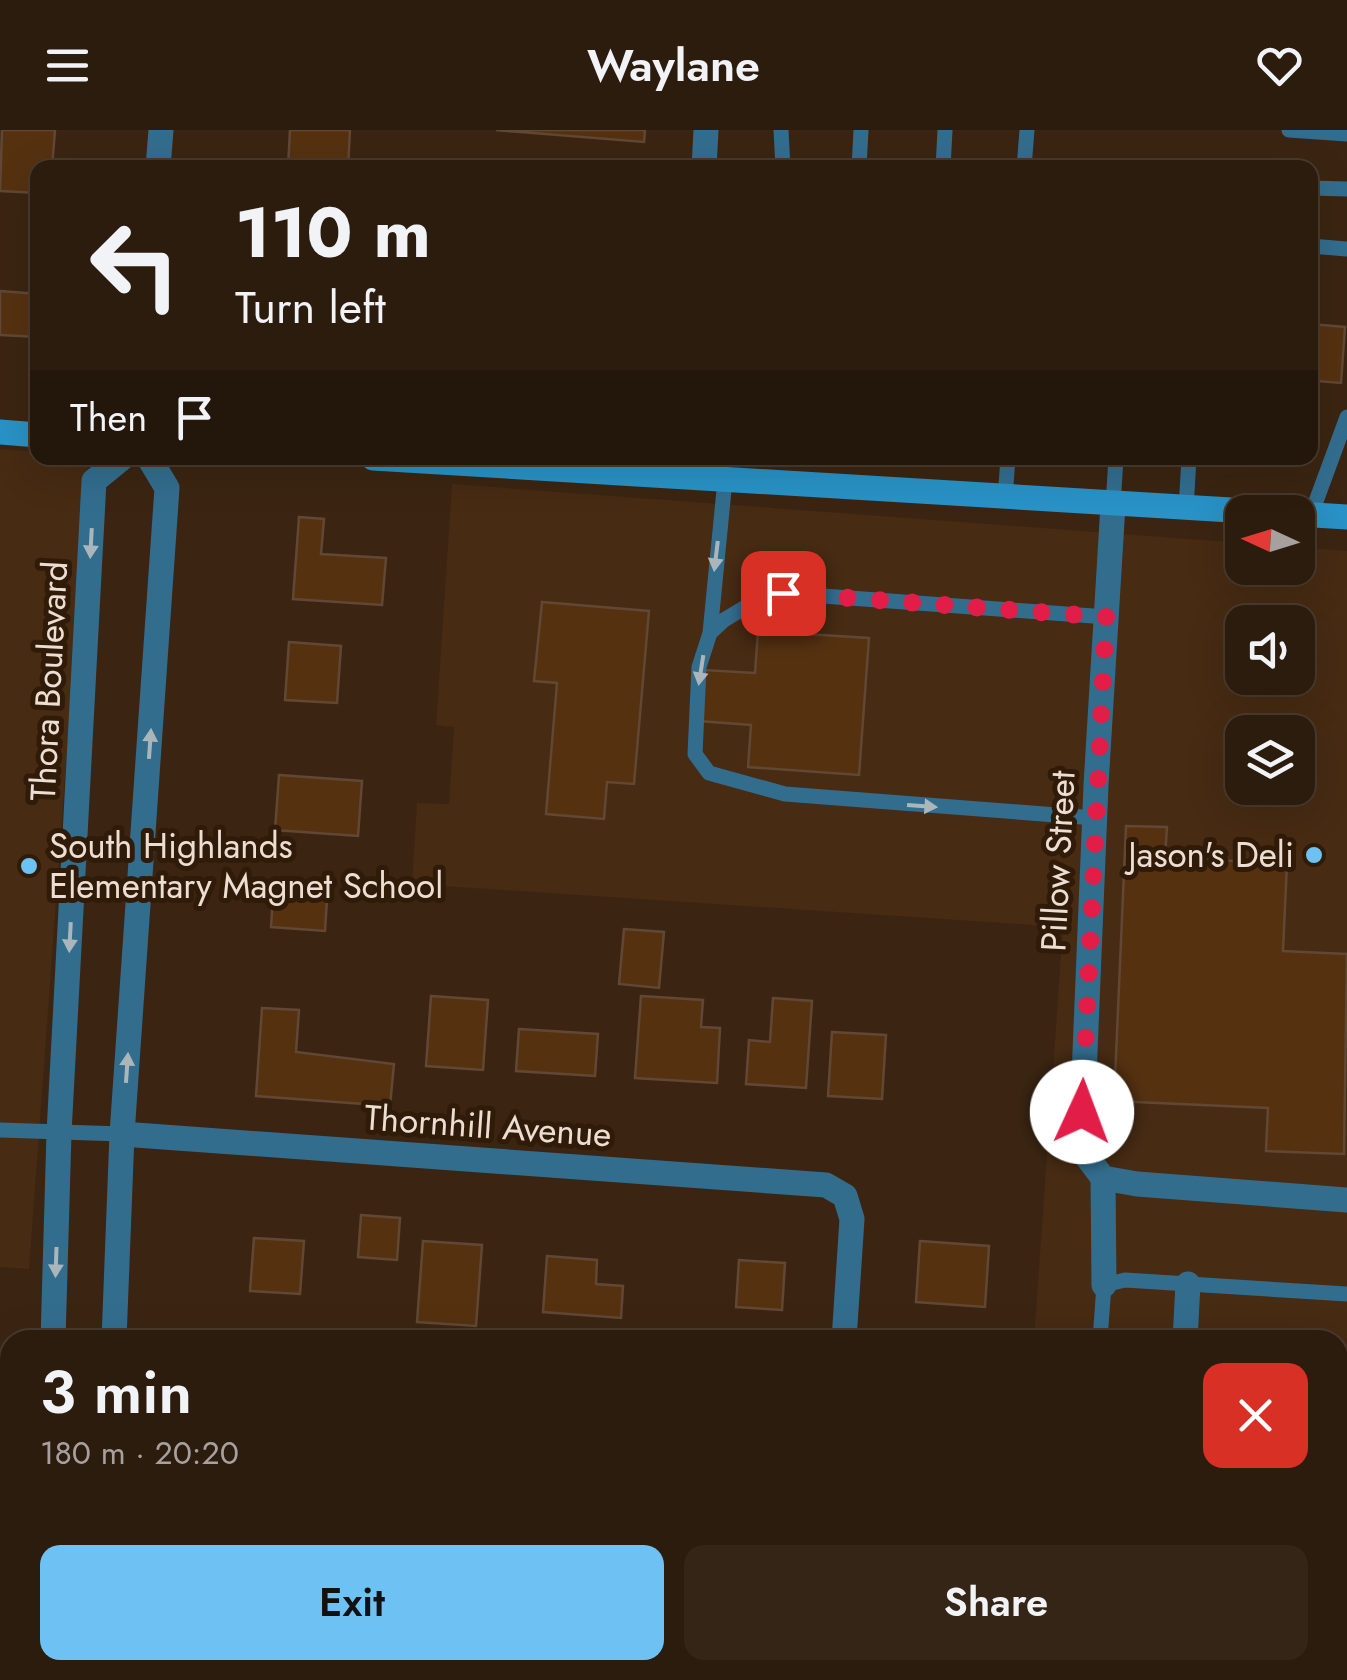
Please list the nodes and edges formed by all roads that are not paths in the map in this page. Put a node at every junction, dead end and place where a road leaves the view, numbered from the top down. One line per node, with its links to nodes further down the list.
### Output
1 (160, 130): 9 (street)
2 (706, 130): 10 (street)
3 (782, 130): 11 (lane)
4 (861, 130): 12 (lane)
5 (944, 130): 13 (lane)
6 (1026, 130): 14 (lane)
7 (1289, 130): 8 (lane)
8 (1347, 134)
9 (158, 160)
10 (704, 160)
11 (784, 160)
12 (859, 160)
13 (943, 160)
14 (1024, 160)
15 (1318, 188): 16 (lane)
16 (1347, 190)
17 (1318, 246): 18 (lane)
18 (1347, 248)
19 (1347, 417): 30 (lane)
20 (0, 432): 21 (main road)
21 (30, 434)
22 (113, 465): 41 (street, Thora Boulevard, one-way to 41)
23 (153, 465): 42 (street, one-way to 23)
24 (613, 465): 28 (main road)
25 (1007, 465): 31 (lane)
26 (1116, 465): 32 (lane)
27 (1189, 465): 33 (lane)
28 (681, 467): 29 (main road)
29 (725, 480): 31 (main road); 38 (lane, one-way to 38)
30 (1312, 495)
31 (1005, 498): 32 (main road)
32 (1113, 505): 33 (main road); 37 (street, Pillow Street)
33 (1186, 508): 34 (main road)
34 (1225, 510)
35 (1315, 515): 36 (main road)
36 (1347, 517)
37 (1106, 617): 38 (lane); 39 (street, Pillow Street)
38 (710, 633): 39 (lane, one-way to 39)
39 (1095, 818): 43 (street, Pillow Street)
40 (0, 1130): 41 (lane)
41 (59, 1133): 42 (lane); 48 (street, Thora Boulevard, one-way to 48)
42 (122, 1134): 49 (street); 50 (street, Thornhill Avenue)
43 (1103, 1178): 44 (street); 46 (street)
44 (1347, 1200)
45 (1188, 1284): 46 (lane); 47 (lane); 52 (street)
46 (1104, 1285): 51 (lane)
47 (1347, 1294)
48 (54, 1330)
49 (114, 1330)
50 (845, 1330)
51 (1101, 1330)
52 (1186, 1330)

